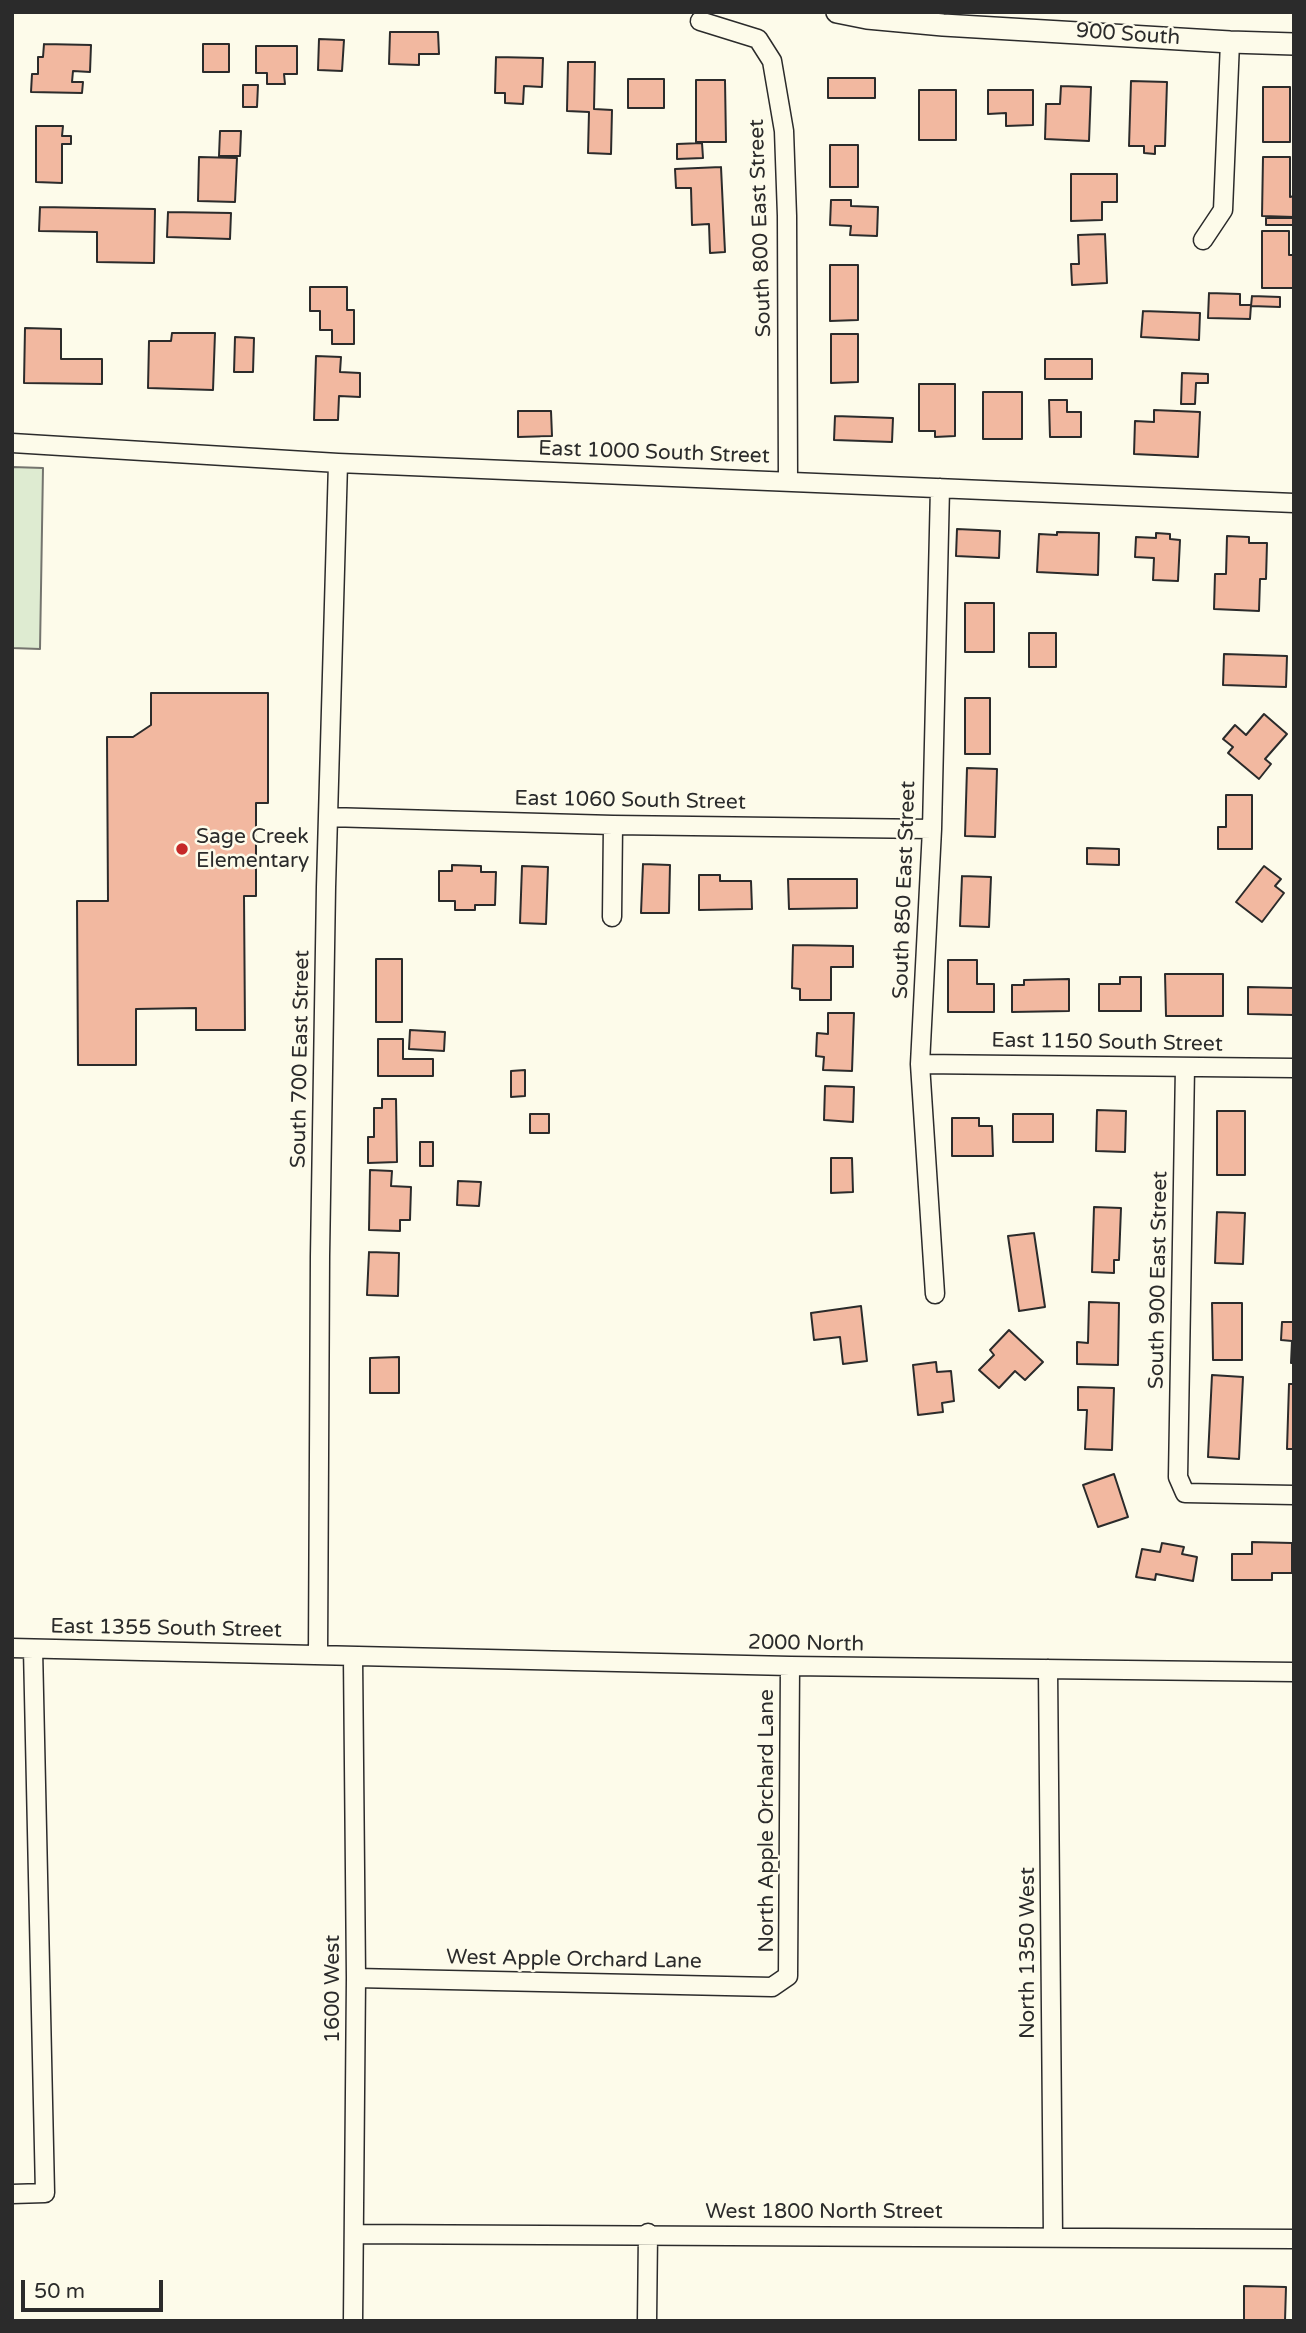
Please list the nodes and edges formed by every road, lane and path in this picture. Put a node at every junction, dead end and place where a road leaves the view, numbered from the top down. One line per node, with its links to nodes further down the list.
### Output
1 (837, 12): 3 (street, 900 South)
2 (700, 21): 8 (street, South 800 East Street)
3 (1230, 42): 4 (street, 900 South); 5 (street)
4 (1294, 44)
5 (1203, 240)
6 (12, 443): 7 (street, East 1000 South Street)
7 (338, 463): 8 (street, East 1000 South Street); 11 (street, South 700 East Street)
8 (788, 481): 9 (street, East 1000 South Street)
9 (940, 488): 10 (street, East 1000 South Street); 13 (street, South 850 East Street)
10 (1294, 503)
11 (328, 817): 12 (street, East 1060 South Street); 22 (street, South 700 East Street)
12 (613, 825): 13 (street, East 1060 South Street); 14 (street)
13 (932, 829): 15 (street, South 850 East Street)
14 (612, 917)
15 (920, 1064): 16 (street, East 1150 South Street); 18 (street, South 850 East Street)
16 (1185, 1067): 17 (street, East 1150 South Street); 19 (street, South 900 East Street)
17 (1294, 1068)
18 (935, 1294)
19 (1294, 1495)
20 (12, 1648): 21 (street, East 1355 South Street)
21 (33, 1649): 22 (street, East 1355 South Street); 29 (street)
22 (318, 1655): 23 (street, 2000 North)
23 (353, 1657): 24 (street, 2000 North); 28 (street, 1600 West)
24 (790, 1666): 25 (street, 2000 North); 27 (street, North Apple Orchard Lane)
25 (1048, 1669): 26 (street, 2000 North); 32 (street, North 1350 West)
26 (1294, 1672)
27 (788, 1976): 28 (street, West Apple Orchard Lane)
28 (356, 1978): 30 (street, 1600 West)
29 (12, 2194)
30 (355, 2234): 31 (street, West 1800 North Street); 34 (street, 1600 West)
31 (648, 2234): 32 (street, West 1800 North Street); 35 (street)
32 (1053, 2237): 33 (street, West 1800 North Street)
33 (1294, 2239)
34 (353, 2321)
35 (647, 2321)

